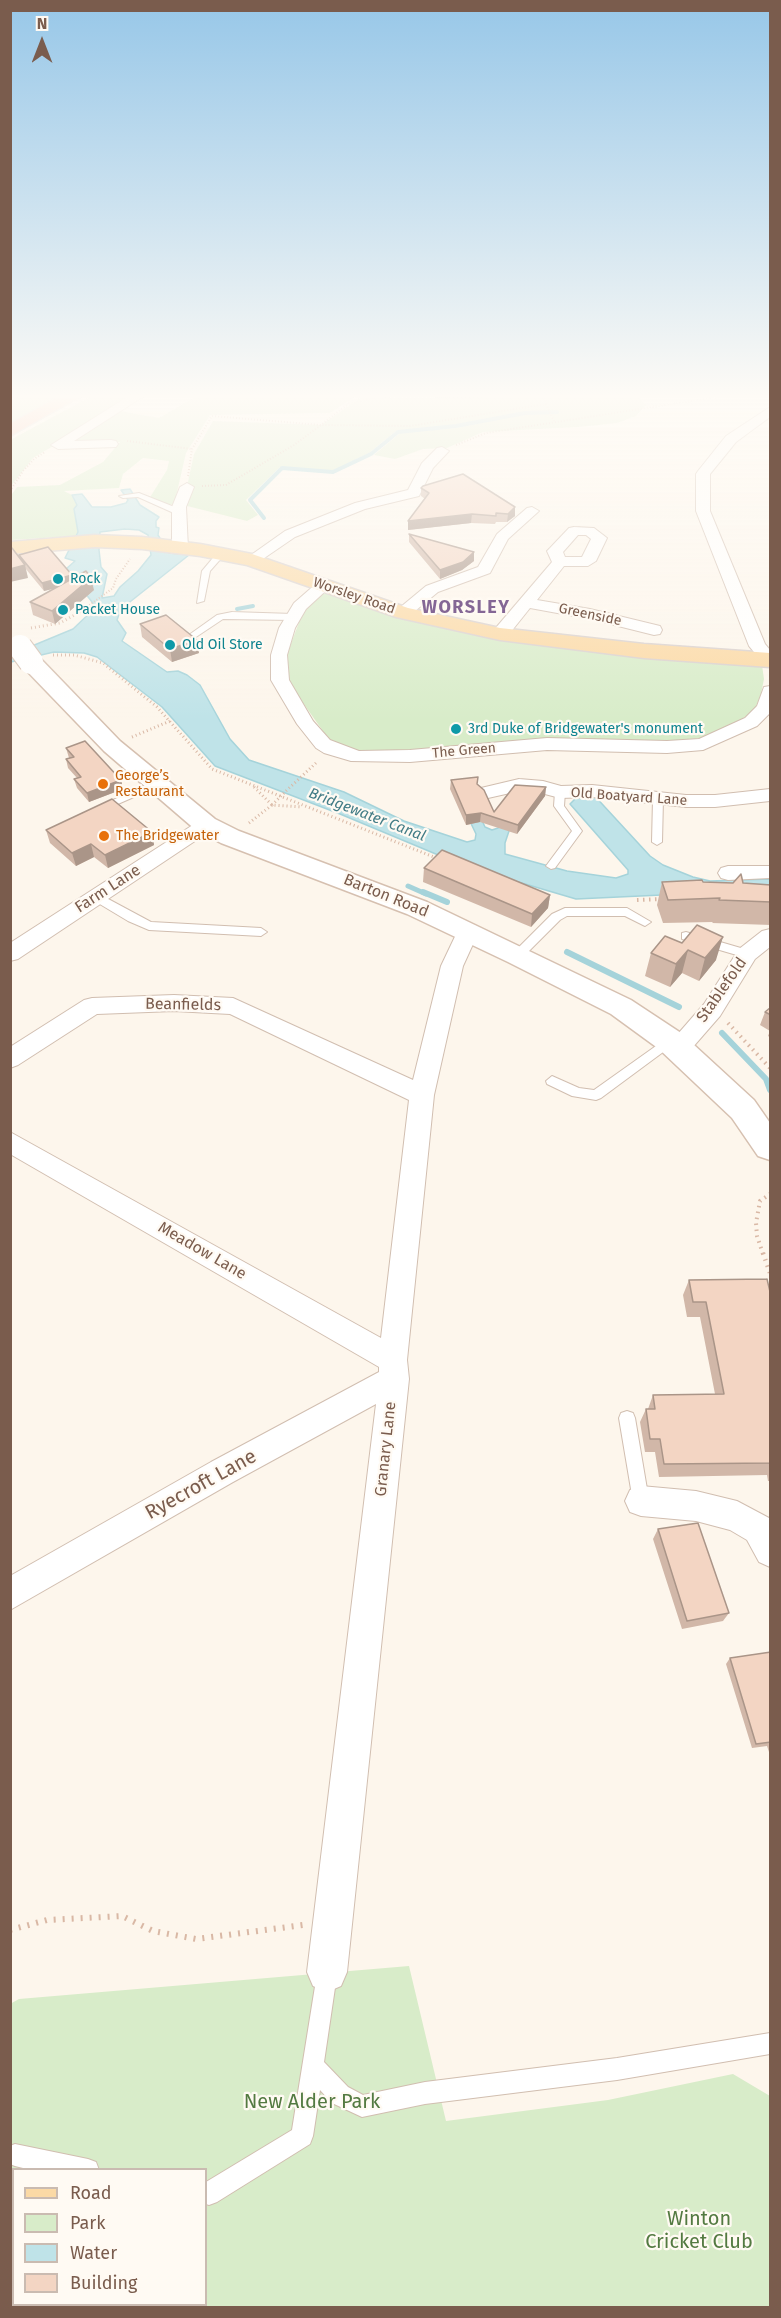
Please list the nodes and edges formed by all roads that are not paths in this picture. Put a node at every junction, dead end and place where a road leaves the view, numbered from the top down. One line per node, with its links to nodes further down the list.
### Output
1 (161, 504): 6 (lane)
2 (182, 504): 6 (street)
3 (368, 504): 10 (street)
4 (703, 504): 21 (street)
5 (532, 511): 15 (street)
6 (179, 512): 7 (street)
7 (174, 547): 8 (main road, Worsley Road); 9 (main road, Worsley Road)
8 (10, 548)
9 (221, 554): 10 (main road, Worsley Road); 13 (lane)
10 (252, 560): 12 (main road, Worsley Road)
11 (560, 562): 14 (street)
12 (323, 586): 15 (main road, Worsley Road); 16 (street, The Green)
13 (200, 601)
14 (526, 603): 17 (street, Greenside); 18 (street)
15 (403, 613): 18 (main road, Worsley Road)
16 (293, 617): 19 (lane); 22 (street, The Green)
17 (654, 630)
18 (500, 634): 21 (main road, Worsley Road)
19 (190, 637)
20 (26, 647): 23 (main road, Barton Road)
21 (770, 660)
22 (771, 691)
23 (155, 784): 28 (lane); 29 (main road, Barton Road)
24 (488, 792): 25 (street, Old Boatyard Lane)
25 (560, 792): 27 (street, Old Boatyard Lane); 31 (lane)
26 (771, 795): 27 (street, Old Boatyard Lane)
27 (658, 799): 30 (lane)
28 (107, 805)
29 (206, 825): 34 (street, Farm Lane); 37 (main road, Barton Road)
30 (657, 843)
31 (551, 866)
32 (771, 872): 33 (street)
33 (728, 873)
34 (97, 897): 36 (lane); 40 (street, Farm Lane)
35 (645, 922): 42 (lane)
36 (261, 932)
37 (468, 932): 42 (main road, Barton Road); 46 (street, Granary Lane)
38 (686, 936): 41 (lane)
39 (771, 936): 41 (street, Stablefold)
40 (10, 954)
41 (747, 954): 43 (street, Stablefold)
42 (518, 955): 43 (main road, Barton Road)
43 (674, 1045): 45 (lane); 48 (main road, Barton Road)
44 (10, 1059): 46 (street, Beanfields)
45 (552, 1081)
46 (422, 1095): 49 (street, Granary Lane)
47 (10, 1142): 49 (street, Meadow Lane)
48 (771, 1147)
49 (393, 1369): 53 (street, Ryecroft Lane); 54 (street, Granary Lane)
50 (627, 1418): 51 (lane)
51 (641, 1501): 52 (street)
52 (766, 1535)
53 (10, 1594)
54 (327, 1972): 56 (lane)
55 (771, 2044): 56 (lane)
56 (313, 2066): 59 (lane)
57 (15, 2155): 58 (lane)
58 (83, 2168)
59 (207, 2193)

